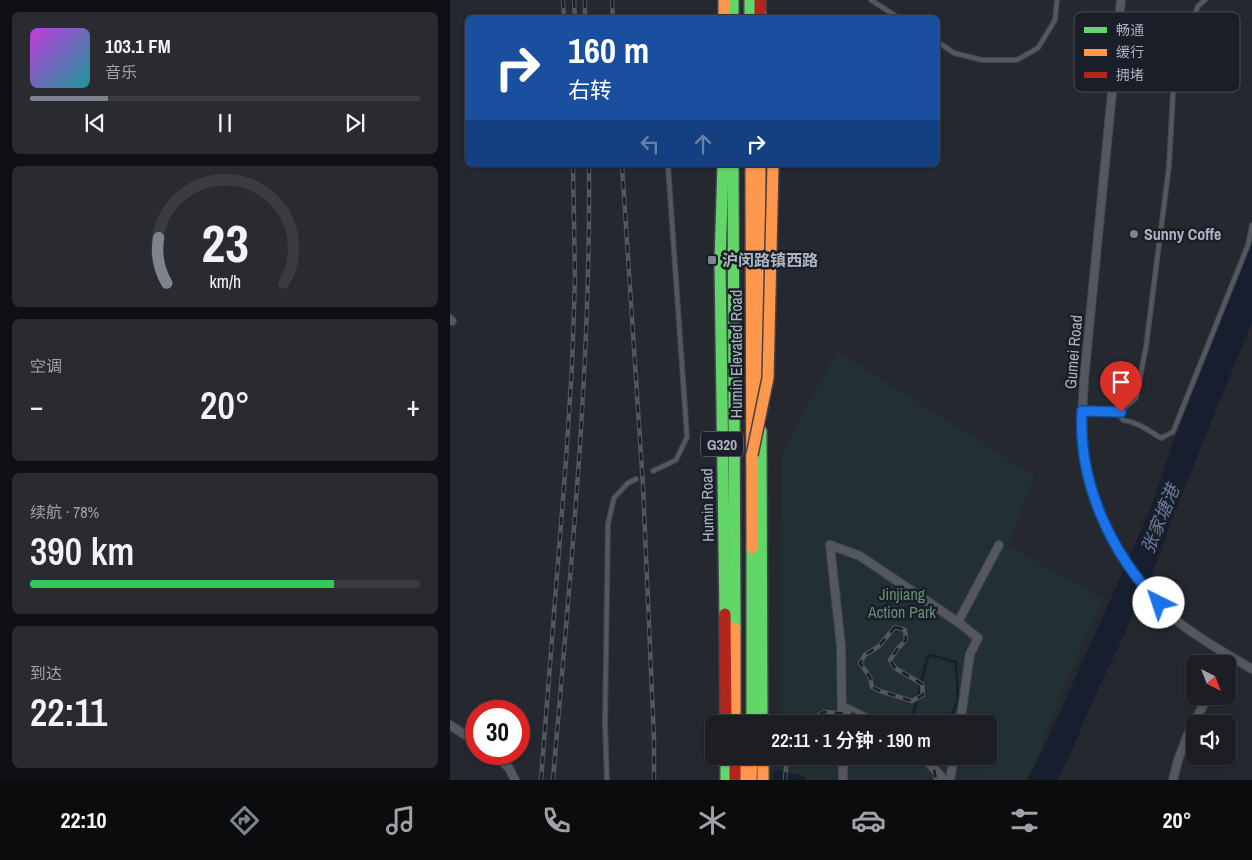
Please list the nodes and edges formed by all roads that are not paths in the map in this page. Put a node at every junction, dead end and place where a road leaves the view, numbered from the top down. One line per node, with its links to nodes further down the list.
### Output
1 (724, 0): 9 (main road)
2 (733, 0): 10 (main road)
3 (750, 0): 8 (main road)
4 (871, 0): 11 (lane)
5 (1057, 0): 12 (lane)
6 (1205, 0): 7 (lane)
7 (1196, 12)
8 (758, 13)
9 (724, 15)
10 (733, 15)
11 (894, 15)
12 (940, 43)
13 (1112, 92): 22 (street, Gumei Road)
14 (1173, 92): 23 (lane)
15 (668, 167): 25 (lane)
16 (723, 167): 34 (main road, Humin Road / G320)
17 (733, 167): 35 (main road, Humin Elevated Road)
18 (751, 167): 24 (main road, Humin Elevated Road, bridge)
19 (760, 167): 37 (main road, G320)
20 (773, 167): 24 (main road, bridge)
21 (1252, 225): 23 (lane)
22 (1082, 411): 23 (lane); 29 (street, Gumei Road)
23 (1121, 412)
24 (752, 455): 36 (main road, Humin Elevated Road)
25 (653, 471)
26 (636, 479): 53 (lane)
27 (999, 545): 28 (street)
28 (958, 622): 33 (street); 40 (street)
29 (1229, 655)
30 (1236, 659): 31 (street, Gumei Road)
31 (1252, 669)
32 (1203, 705): 62 (street)
33 (842, 706): 38 (street); 39 (street)
34 (726, 715)
35 (735, 715)
36 (752, 715)
37 (762, 715)
38 (842, 715)
39 (860, 715)
40 (961, 715)
41 (450, 725): 42 (street)
42 (465, 735)
43 (506, 765): 52 (street)
44 (726, 765): 54 (main road)
45 (735, 765): 55 (main road)
46 (745, 765): 56 (main road)
47 (752, 765): 57 (main road)
48 (762, 765): 58 (main road)
49 (843, 765): 59 (street)
50 (931, 765): 60 (street)
51 (952, 765): 61 (street)
52 (515, 779)
53 (606, 780)
54 (726, 780)
55 (735, 780)
56 (745, 780)
57 (752, 780)
58 (762, 780)
59 (843, 780)
60 (944, 780)
61 (950, 780)
62 (1173, 780)

